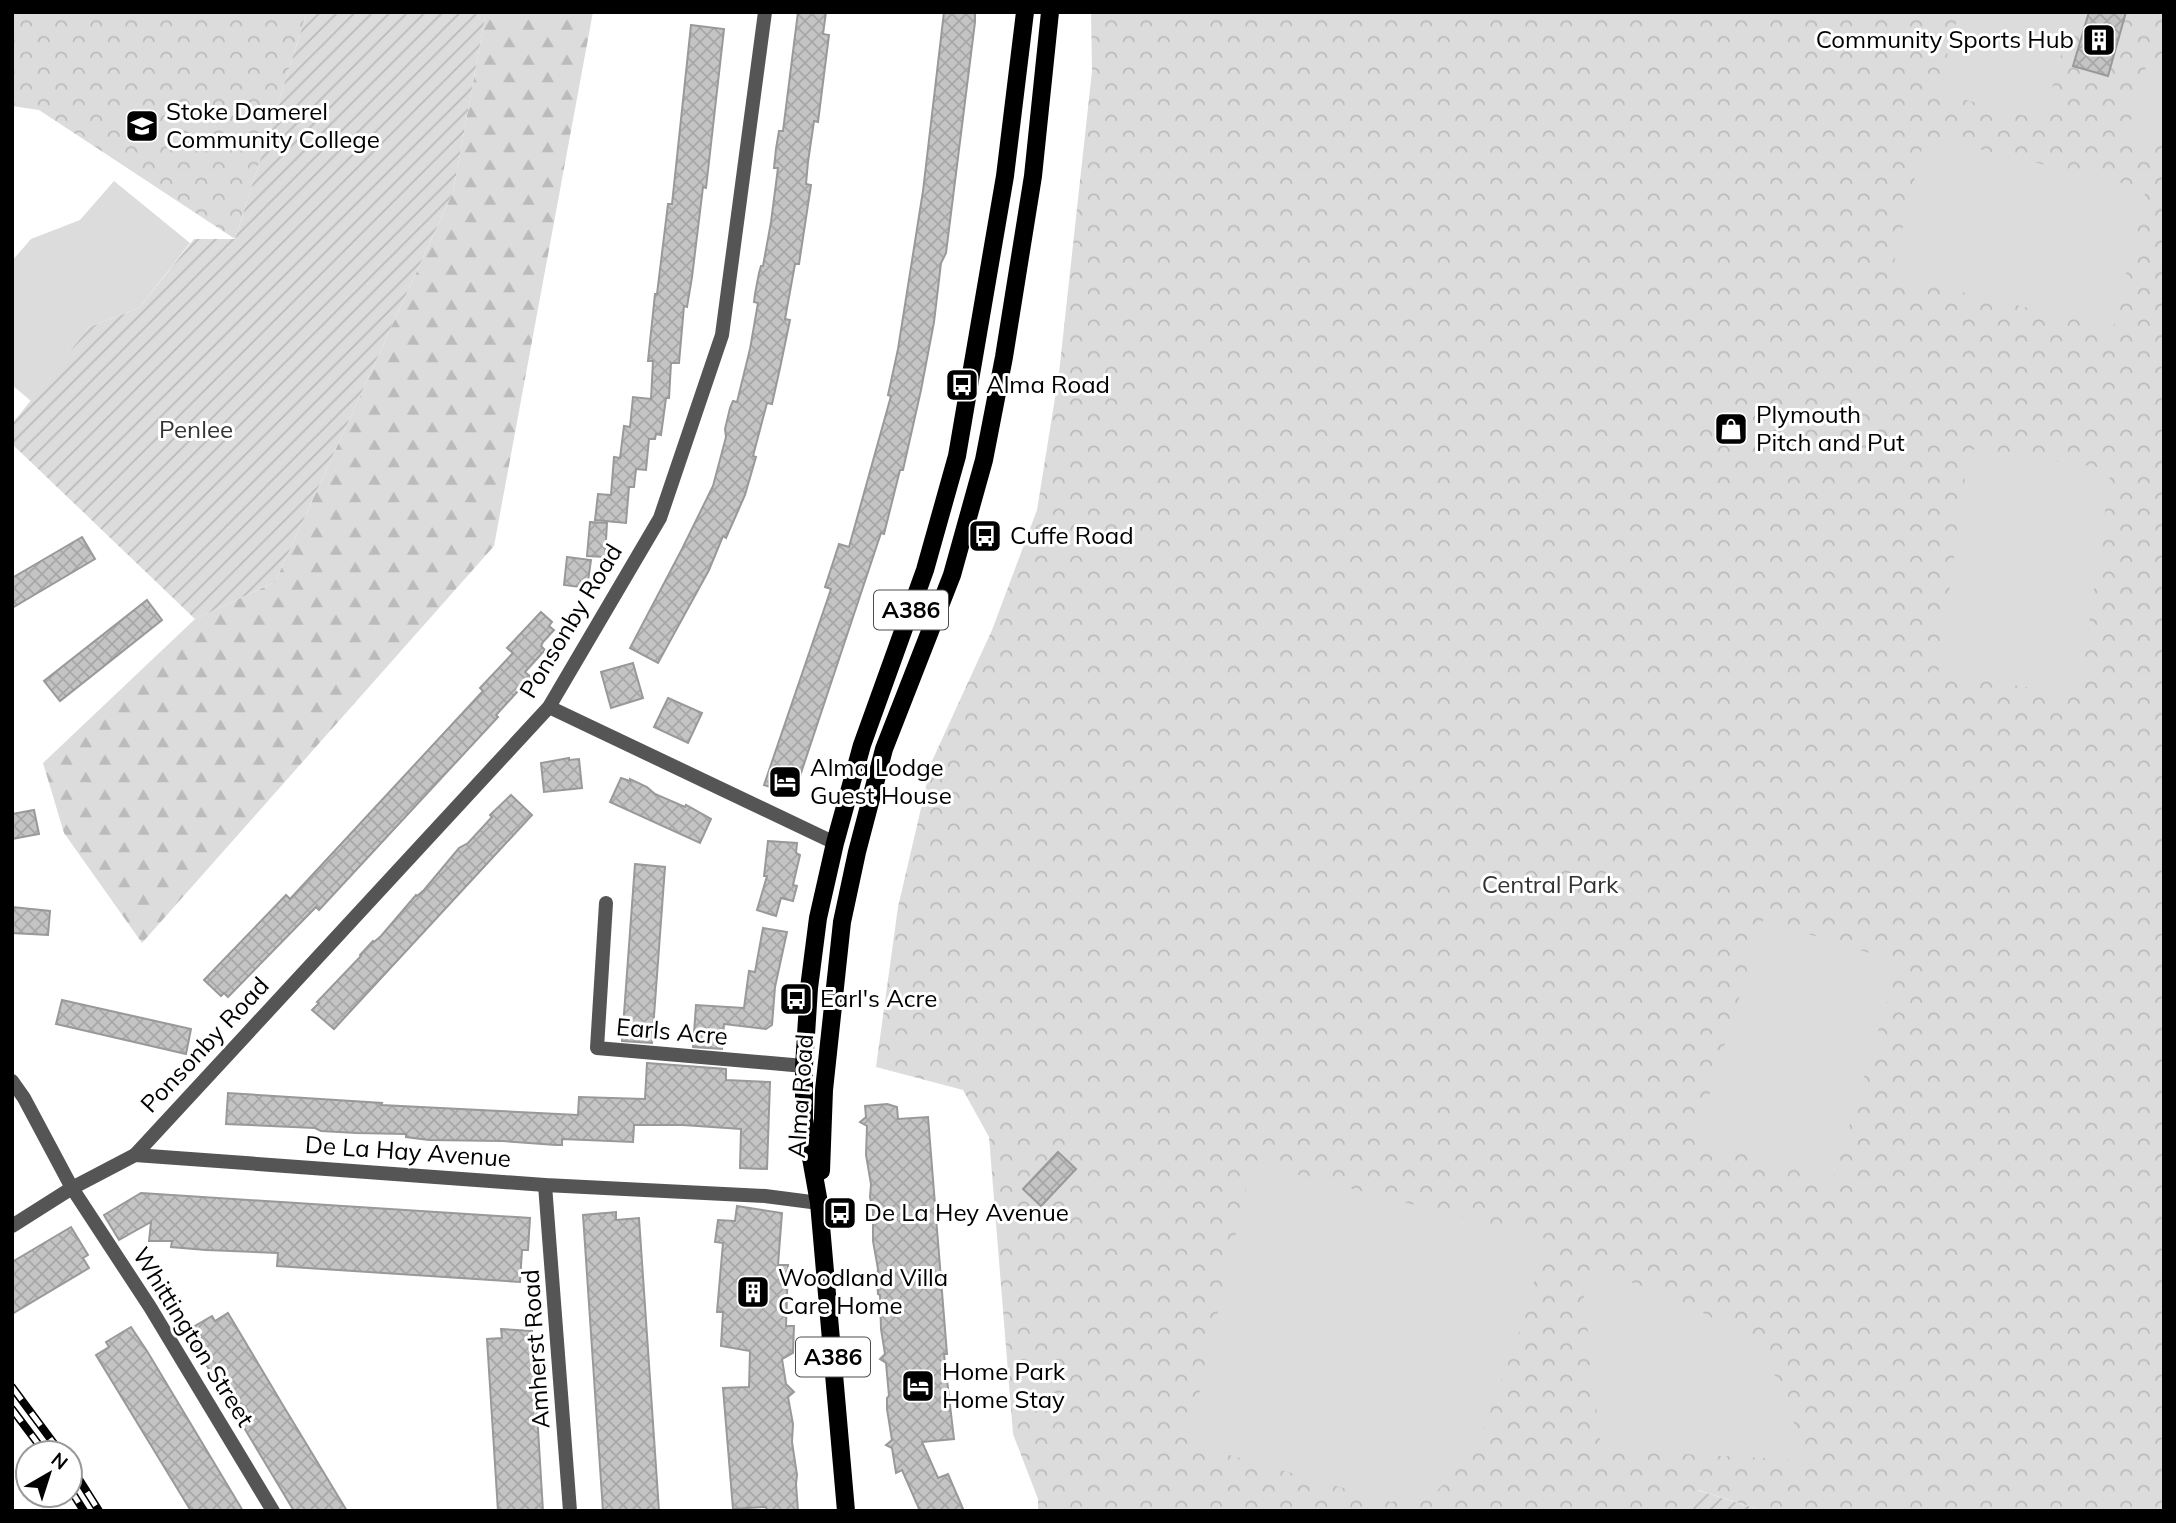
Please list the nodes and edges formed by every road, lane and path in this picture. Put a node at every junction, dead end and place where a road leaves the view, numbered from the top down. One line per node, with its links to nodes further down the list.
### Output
1 (765, 12): 4 (street, Ponsonby Road)
2 (1025, 12): 5 (main road, Alma Road / A386)
3 (1050, 12): 12 (main road, Alma Road / A386)
4 (549, 707): 5 (street); 9 (street, Ponsonby Road)
5 (835, 843): 7 (main road, Alma Road / A386)
6 (606, 903): 7 (street, Earls Acre)
7 (804, 1066): 12 (main road, Alma Road / A386)
8 (12, 1081): 11 (street, Whittington Street)
9 (135, 1155): 10 (street, De La Hay Avenue); 11 (street)
10 (545, 1185): 12 (street, De La Hay Avenue); 15 (street, Amherst Road)
11 (72, 1188): 13 (street); 14 (street, Whittington Street)
12 (819, 1203): 16 (main road, Alma Road / A386)
13 (12, 1226)
14 (273, 1511)
15 (570, 1511)
16 (846, 1511)

